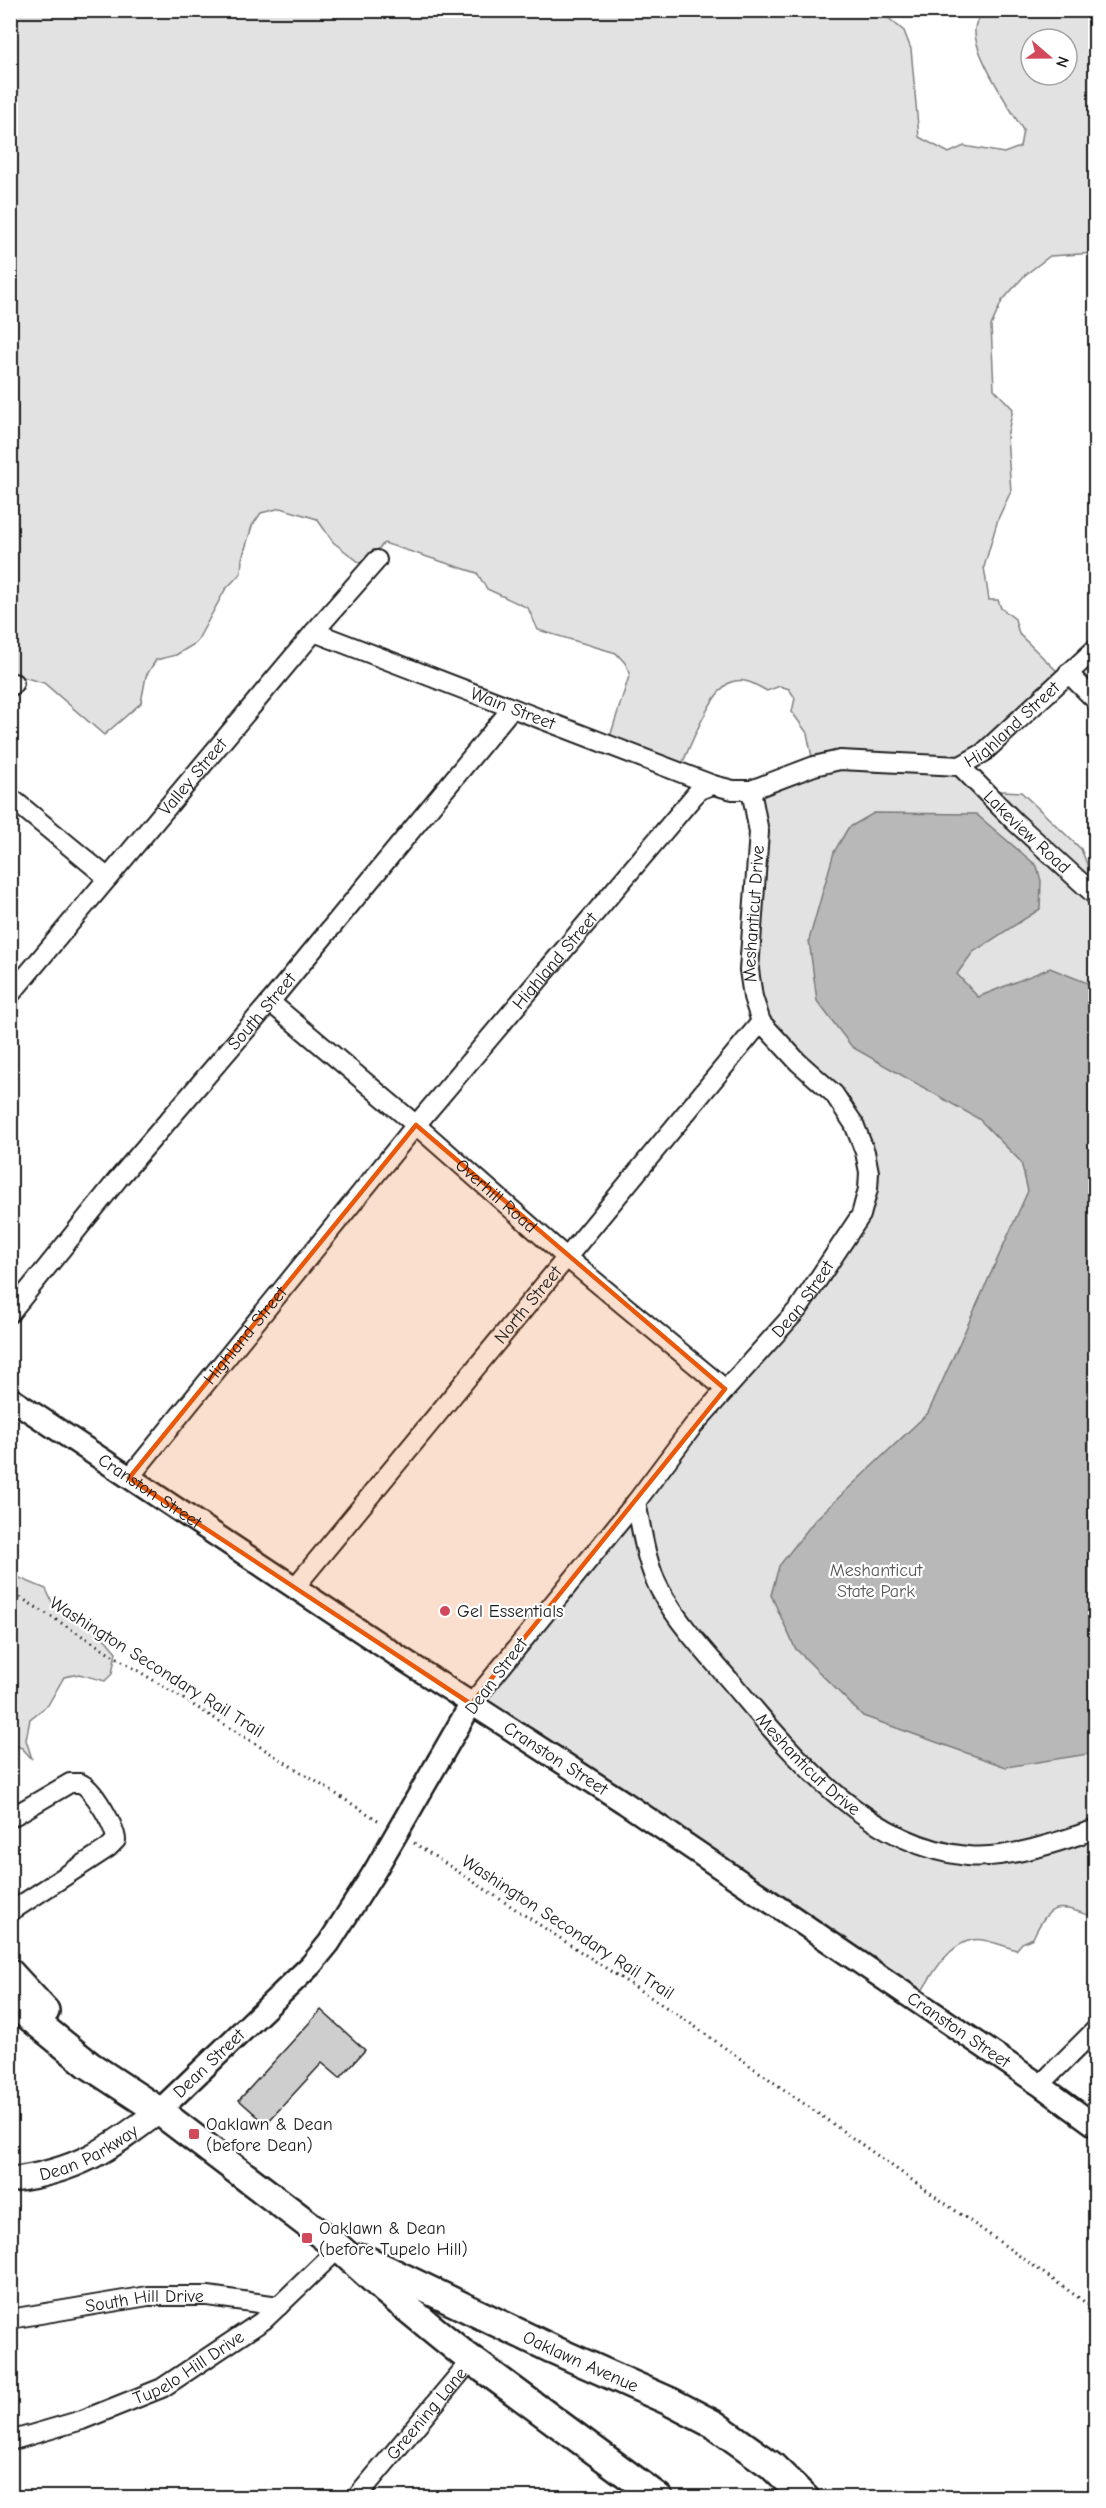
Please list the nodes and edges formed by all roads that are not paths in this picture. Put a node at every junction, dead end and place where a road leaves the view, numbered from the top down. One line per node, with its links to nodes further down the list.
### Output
1 (377, 560): 2 (street, Valley Street)
2 (314, 632): 6 (street, Wain Street); 11 (street, Valley Street)
3 (1095, 648): 4 (street, Highland Street)
4 (1068, 673): 5 (street); 7 (street, Highland Street)
5 (1095, 701)
6 (512, 708): 8 (street, Wain Street); 14 (street, South Street)
7 (960, 766): 9 (street, Highland Street); 12 (street, Lakeview Road)
8 (713, 785): 9 (street, Highland Street); 16 (street, Highland Street)
9 (751, 790): 15 (street, Meshanticut Drive)
10 (10, 797): 11 (street)
11 (108, 879): 13 (street, Valley Street)
12 (1095, 896)
13 (10, 995)
14 (270, 1002): 16 (street, Overhill Road); 19 (street, South Street)
15 (761, 1022): 17 (street, Meshanticut Drive); 18 (street, North Street)
16 (416, 1125): 18 (street, Overhill Road); 22 (street, Highland Street)
17 (868, 1178): 20 (street, Dean Street)
18 (567, 1258): 20 (street, Overhill Road); 24 (street, North Street)
19 (10, 1313)
20 (725, 1389): 23 (street, Dean Street)
21 (10, 1398): 22 (street, Cranston Street)
22 (129, 1478): 24 (street, Cranston Street)
23 (636, 1502): 25 (street, Dean Street); 27 (street, Meshanticut Drive)
24 (295, 1587): 25 (street, Cranston Street)
25 (471, 1704): 32 (street, Cranston Street); 34 (street, Dean Street, bridge)
26 (10, 1818): 28 (street)
27 (1095, 1829)
28 (10, 1912)
29 (10, 1973): 33 (main road, Oaklawn Avenue)
30 (10, 2001): 33 (main road, Oaklawn Avenue)
31 (1095, 2029): 32 (street)
32 (1040, 2085): 35 (street, Cranston Street)
33 (125, 2090): 34 (main road, Oaklawn Avenue)
34 (159, 2111): 36 (main road, Dean Parkway); 37 (main road, Oaklawn Avenue)
35 (1095, 2126)
36 (10, 2180)
37 (339, 2248): 38 (street, Tupelo Hill Drive); 40 (main road, Oaklawn Avenue); 44 (main road, Oaklawn Avenue)
38 (279, 2306): 39 (street, South Hill Drive); 41 (street, Tupelo Hill Drive)
39 (10, 2319)
40 (472, 2359): 42 (street, Greening Lane); 43 (main road, Oaklawn Avenue)
41 (10, 2441)
42 (356, 2498)
43 (659, 2498)
44 (805, 2498)

